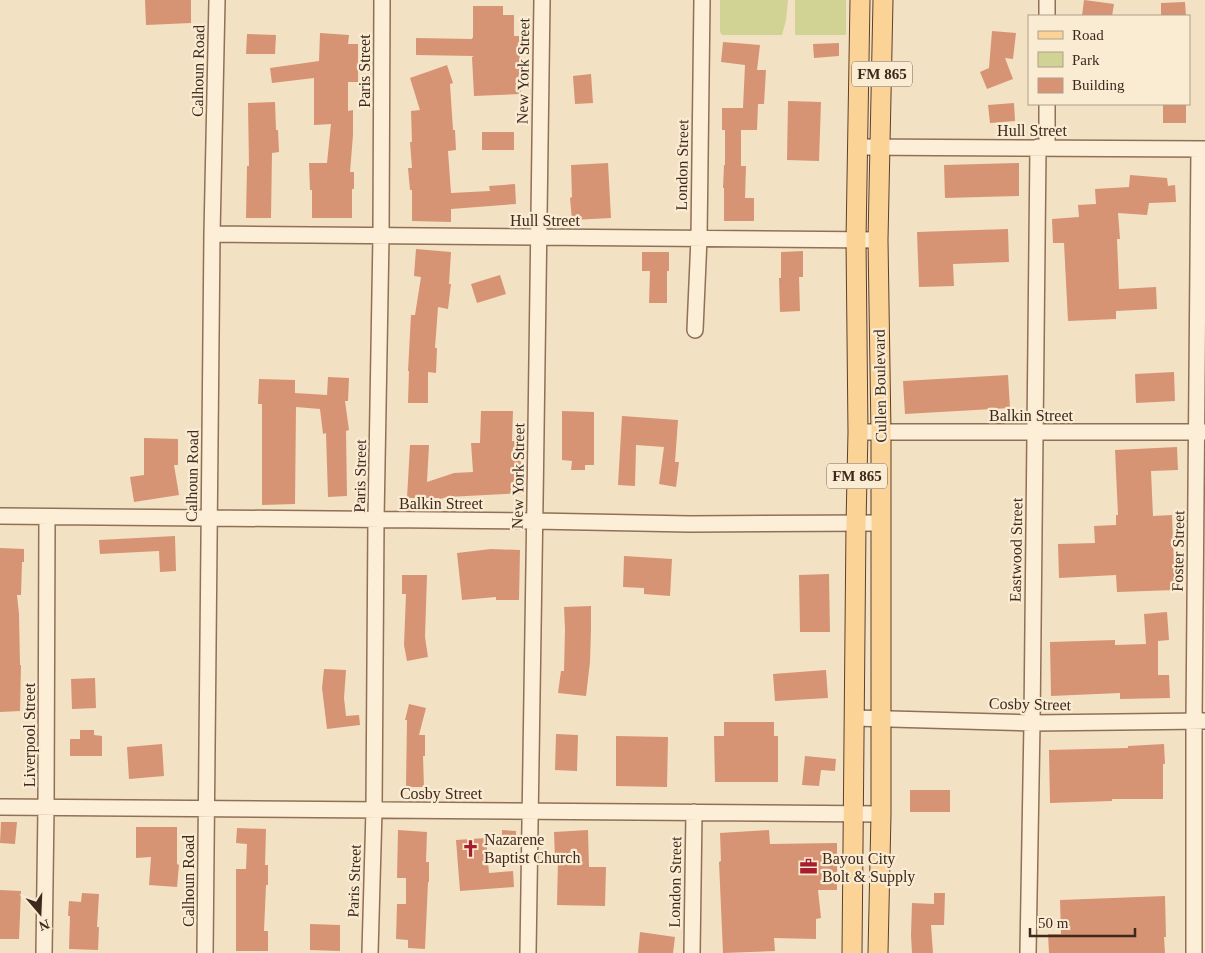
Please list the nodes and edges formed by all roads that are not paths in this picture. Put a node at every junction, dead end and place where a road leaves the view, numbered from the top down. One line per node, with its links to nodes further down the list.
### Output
1 (217, 0): 14 (street, Calhoun Road)
2 (382, 0): 15 (street, Paris Street)
3 (542, 0): 16 (street, New York Street)
4 (702, 0): 17 (street, London Street)
5 (860, 0): 10 (main road, Cullen Boulevard / FM 865)
6 (883, 0): 12 (main road, Cullen Boulevard / FM 865)
7 (1046, 0): 8 (street)
8 (1047, 15)
9 (1047, 105): 11 (street, Eastwood Street)
10 (858, 147): 12 (street, Hull Street); 18 (main road, Cullen Boulevard / FM 865)
11 (1042, 147): 12 (street, Hull Street); 13 (street, Hull Street); 22 (street, Eastwood Street)
12 (880, 148): 19 (main road, Cullen Boulevard / FM 865)
13 (1202, 149): 23 (street, Foster Street)
14 (212, 234): 15 (street, Hull Street); 27 (street, Calhoun Road)
15 (381, 236): 16 (street, Hull Street); 28 (street, Paris Street)
16 (538, 237): 17 (street, Hull Street); 29 (street, New York Street)
17 (699, 238): 18 (street, Hull Street); 20 (street, London Street)
18 (856, 240): 19 (street, Hull Street); 21 (main road, Cullen Boulevard / FM 865)
19 (878, 240): 24 (main road, Cullen Boulevard / FM 865)
20 (695, 330)
21 (858, 432): 24 (street, Balkin Street); 30 (main road, Cullen Boulevard / FM 865)
22 (1035, 432): 23 (street, Balkin Street); 24 (street, Balkin Street); 35 (street, Eastwood Street)
23 (1201, 432): 34 (street, Foster Street)
24 (881, 433): 31 (main road, Cullen Boulevard / FM 865)
25 (0, 516): 26 (street, Balkin Street)
26 (47, 516): 27 (street, Balkin Street); 37 (street, Liverpool Street)
27 (209, 519): 28 (street, Balkin Street); 38 (street, Calhoun Road)
28 (376, 520): 29 (street, Balkin Street); 39 (street, Paris Street)
29 (535, 521): 30 (street, Balkin Street); 40 (street, New York Street)
30 (856, 524): 31 (street, Balkin Street); 32 (main road, Cullen Boulevard / FM 865)
31 (881, 524): 33 (main road, Cullen Boulevard / FM 865)
32 (854, 718): 33 (street, Cosby Street); 42 (main road, Cullen Boulevard / FM 865)
33 (881, 718): 35 (street, Cosby Street); 43 (main road, Cullen Boulevard / FM 865)
34 (1199, 721): 35 (street, Cosby Street); 52 (street, Foster Street)
35 (1032, 723): 51 (street, Eastwood Street)
36 (0, 807): 37 (street, Cosby Street)
37 (46, 808): 38 (street, Cosby Street); 44 (street, Liverpool Street)
38 (206, 809): 39 (street, Cosby Street); 45 (street, Calhoun Road)
39 (374, 810): 40 (street, Cosby Street); 46 (street, Paris Street)
40 (531, 811): 41 (street, Cosby Street); 47 (street, New York Street)
41 (694, 812): 42 (street, Cosby Street); 48 (street, London Street)
42 (854, 814): 43 (street, Cosby Street); 49 (main road, Cullen Boulevard / FM 865)
43 (881, 814): 50 (main road, Cullen Boulevard / FM 865)
44 (44, 953)
45 (205, 953)
46 (370, 953)
47 (528, 953)
48 (692, 953)
49 (852, 953)
50 (878, 953)
51 (1028, 953)
52 (1194, 953)

